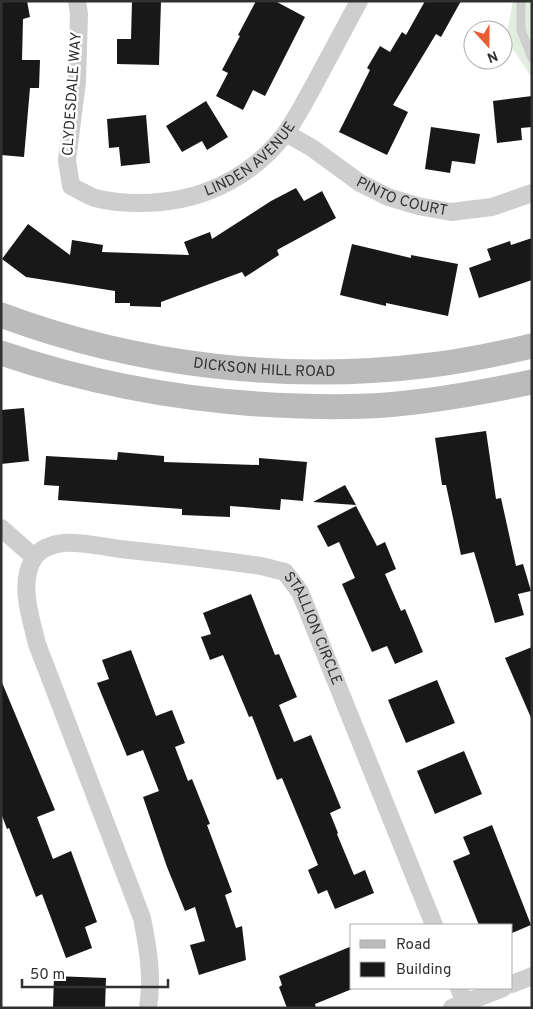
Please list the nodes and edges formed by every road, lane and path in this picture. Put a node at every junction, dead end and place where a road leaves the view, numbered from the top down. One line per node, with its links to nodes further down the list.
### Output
1 (77, 1): 6 (street, CLYDESDALE WAY)
2 (359, 1): 5 (street, LINDEN AVENUE)
3 (521, 1): 4 (lane)
4 (532, 58)
5 (286, 133): 6 (street, LINDEN AVENUE); 7 (street, PINTO COURT)
6 (71, 186)
7 (532, 193)
8 (1, 314): 9 (street, DICKSON HILL ROAD)
9 (532, 346)
10 (1, 354): 11 (street)
11 (532, 382)
12 (1, 528): 13 (street)
13 (34, 557): 14 (street, STALLION CIRCLE); 19 (street)
14 (434, 924)
15 (532, 976): 16 (street)
16 (513, 984)
17 (499, 989): 18 (street)
18 (459, 999)
19 (148, 1008)

